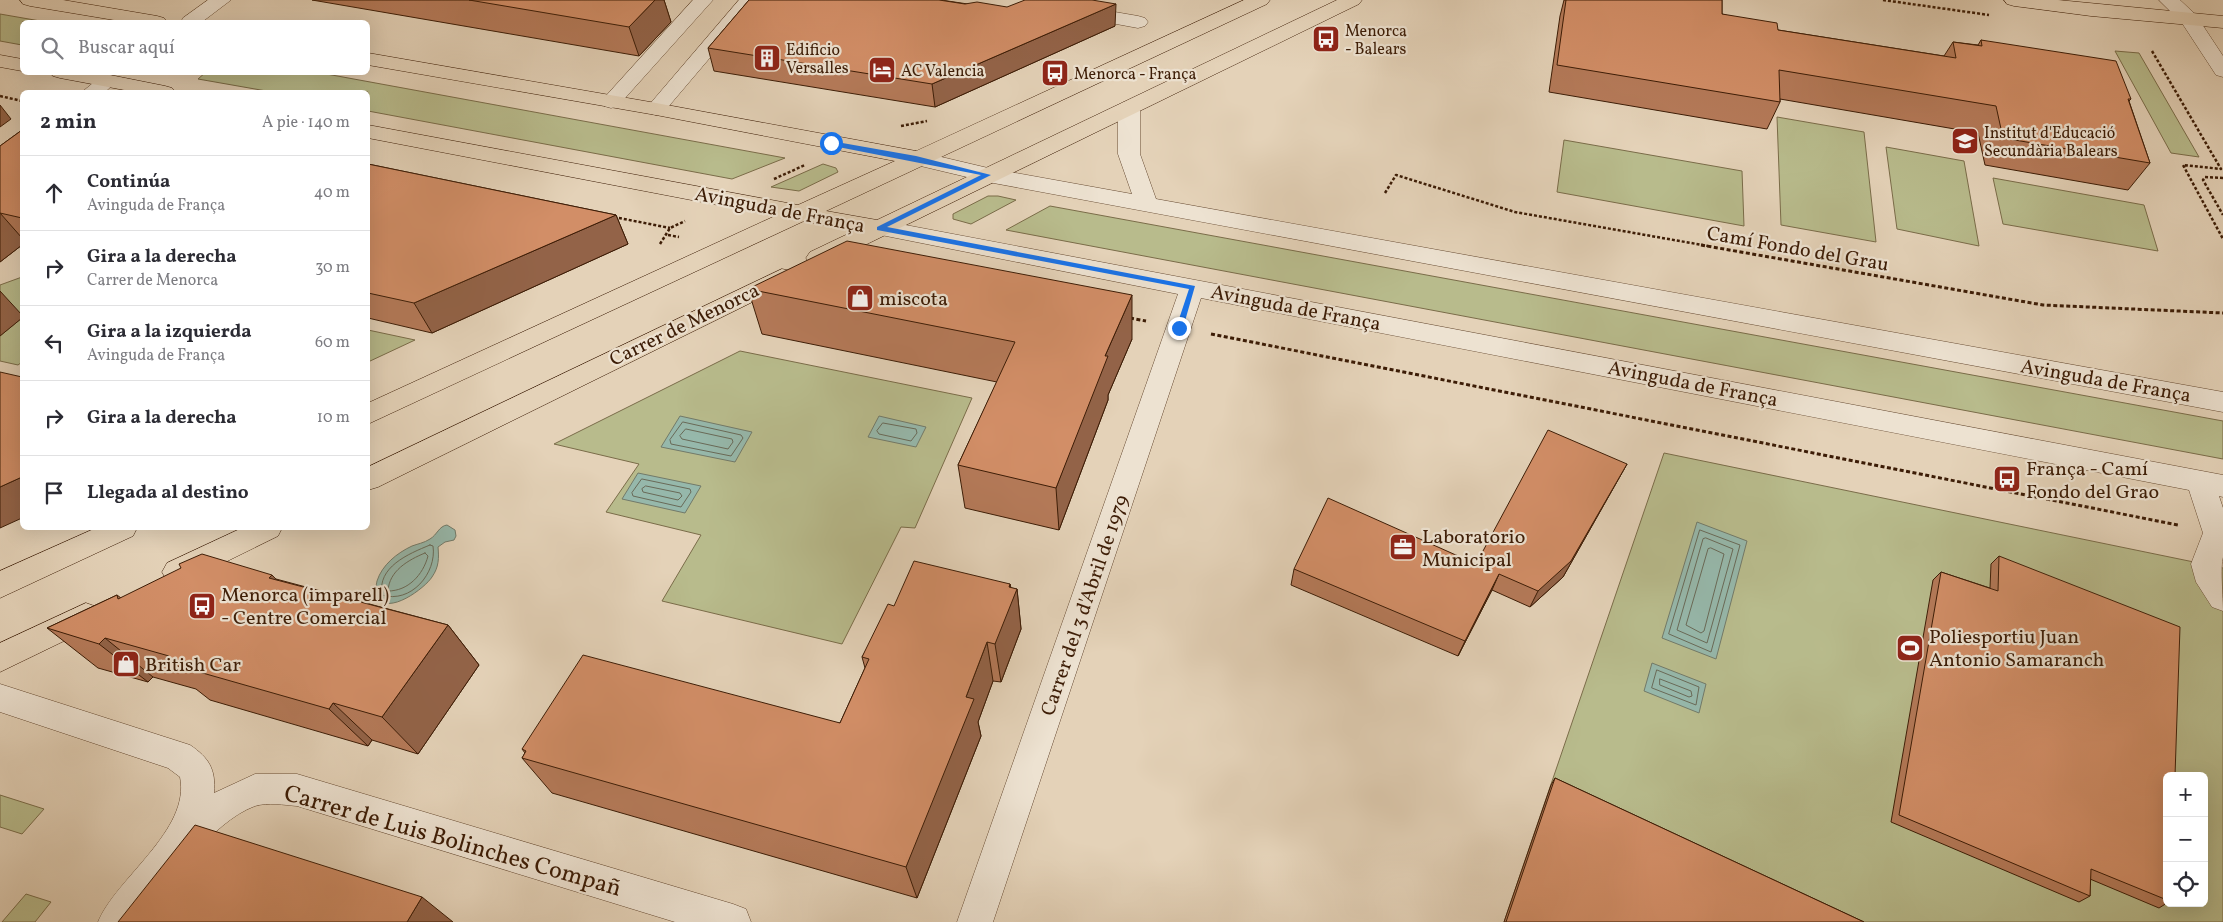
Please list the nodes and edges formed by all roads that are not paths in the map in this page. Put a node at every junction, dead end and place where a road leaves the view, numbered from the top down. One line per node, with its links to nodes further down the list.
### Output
1 (30, 0): 11 (main road)
2 (221, 0): 12 (street)
3 (703, 0): 22 (street)
4 (749, 0): 24 (street)
5 (1260, 0): 26 (main road)
6 (1352, 0): 23 (main road, Carrer de Menorca)
7 (2014, 0): 10 (main road)
8 (2169, 0): 10 (street)
9 (1062, 10): 13 (street)
10 (2189, 19): 14 (main road); 18 (street)
11 (145, 20)
12 (193, 20)
13 (1138, 22)
14 (2223, 22)
15 (370, 59): 22 (main road, Avinguda de França)
16 (0, 61): 17 (main road)
17 (20, 65)
18 (2223, 71)
19 (68, 75): 20 (main road)
20 (99, 87): 21 (main road)
21 (139, 90)
22 (611, 102): 24 (main road, Avinguda de França)
23 (1129, 107): 27 (main road, Carrer de Menorca); 28 (street)
24 (656, 109): 26 (main road, Avinguda de França)
25 (370, 131): 29 (main road, Avinguda de França)
26 (916, 158): 27 (street, Avinguda de França); 29 (main road)
27 (988, 175): 28 (street, Avinguda de França); 30 (main road, Carrer de Menorca)
28 (1147, 204): 32 (street, Avinguda de França)
29 (802, 213): 30 (main road, Avinguda de França); 33 (main road)
30 (879, 228): 31 (street, Avinguda de França); 34 (main road, Carrer de Menorca)
31 (1193, 287): 35 (street, Avinguda de França); 47 (street, Carrer del 3 d'Abril de 1979)
32 (2223, 402)
33 (370, 413)
34 (370, 478)
35 (2212, 484): 40 (street)
36 (119, 530): 39 (main road)
37 (264, 530): 38 (main road)
38 (152, 584)
39 (0, 585)
40 (2223, 598)
41 (107, 606): 42 (main road)
42 (0, 658)
43 (0, 698): 44 (street)
44 (167, 857): 45 (street); 46 (street, Carrer de Luis Bolinches Compañ)
45 (116, 922)
46 (732, 922)
47 (975, 922)

